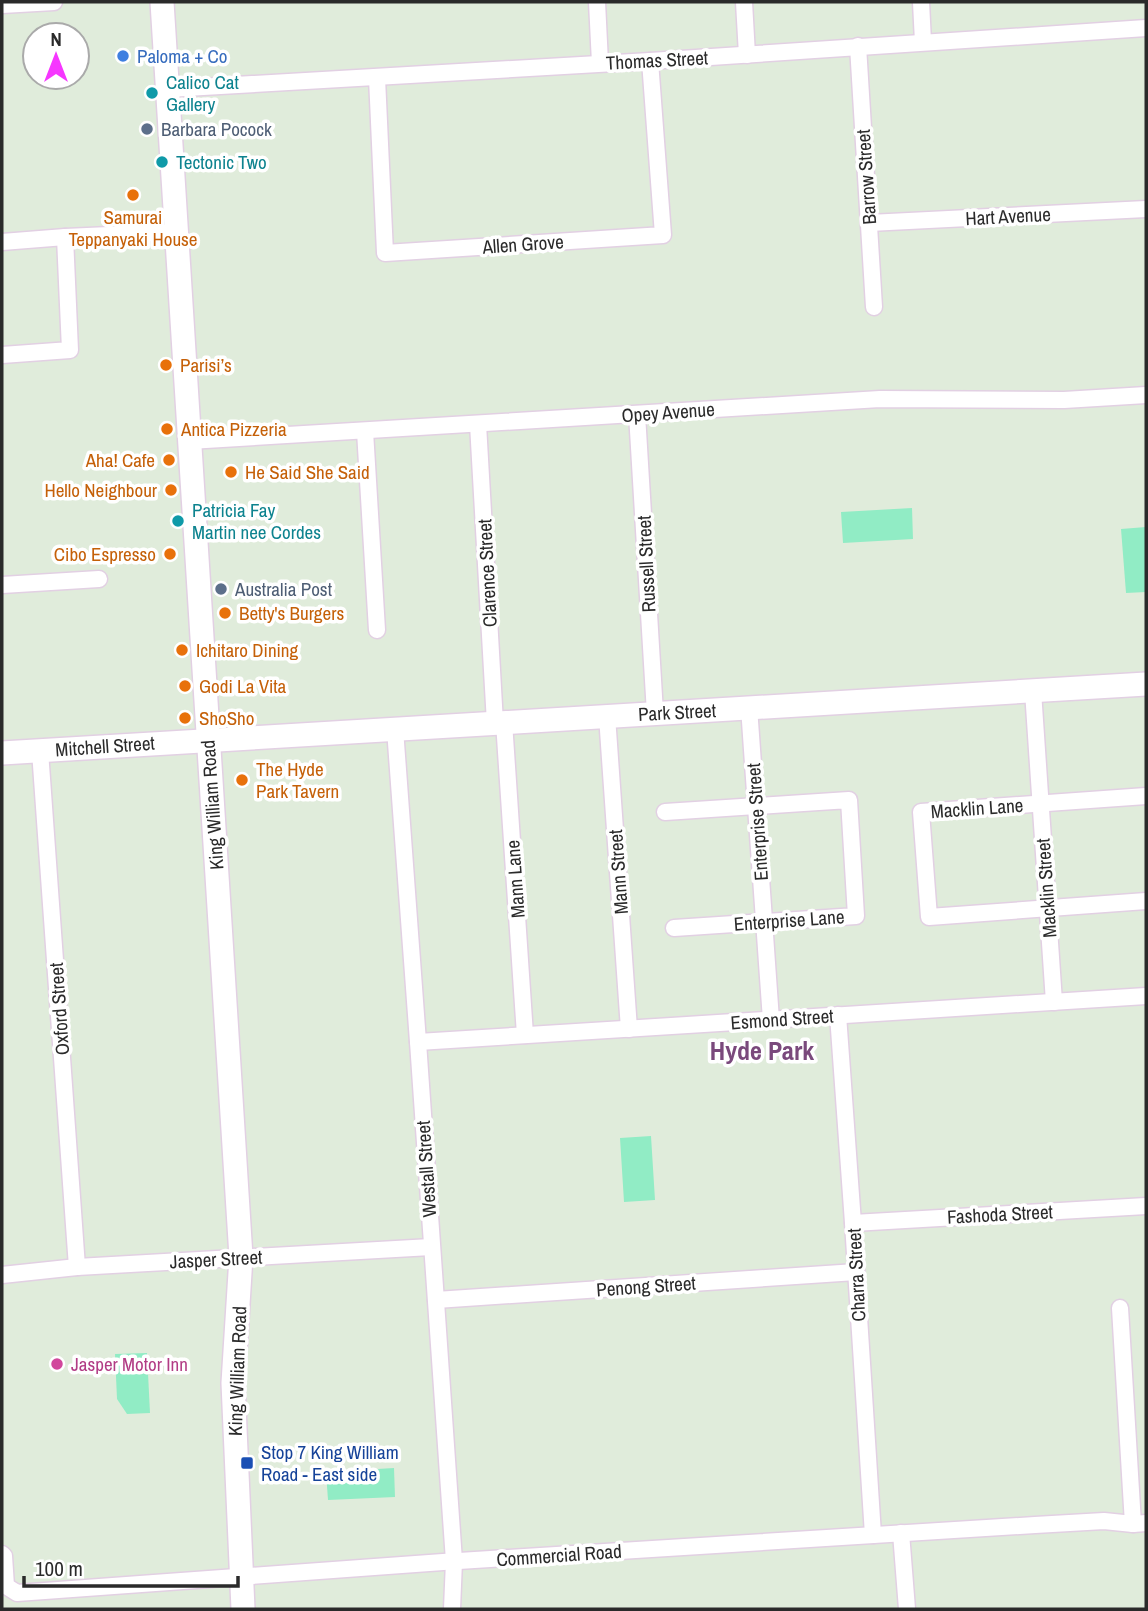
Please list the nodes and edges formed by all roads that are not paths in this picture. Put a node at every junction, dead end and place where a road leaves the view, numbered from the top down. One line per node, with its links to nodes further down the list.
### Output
1 (54, 2): 6 (street)
2 (162, 2): 14 (main road, King William Road)
3 (597, 2): 12 (street)
4 (744, 2): 10 (street)
5 (921, 2): 8 (street)
6 (2, 5)
7 (1146, 28): 8 (street, Thomas Street)
8 (923, 42): 9 (street, Thomas Street)
9 (858, 47): 10 (street, Thomas Street); 16 (street, Barrow Street)
10 (747, 55): 11 (street, Thomas Street)
11 (650, 61): 12 (street, Thomas Street); 13 (street, Allen Grove)
12 (600, 63): 13 (street, Thomas Street)
13 (377, 78): 14 (street, Thomas Street)
14 (167, 89): 17 (main road, King William Road)
15 (1146, 209): 16 (street, Hart Avenue)
16 (869, 223): 20 (street, Barrow Street)
17 (176, 232): 18 (street); 26 (main road, King William Road)
18 (65, 237): 19 (street); 21 (street)
19 (2, 242)
20 (874, 307)
21 (2, 355)
22 (1146, 395): 23 (street, Opey Avenue)
23 (637, 414): 24 (street, Opey Avenue); 33 (street, Russell Street)
24 (478, 424): 25 (street, Opey Avenue); 35 (street, Clarence Street)
25 (365, 430): 26 (street, Opey Avenue); 29 (street)
26 (189, 441): 37 (main road, King William Road)
27 (99, 579): 28 (street)
28 (2, 585)
29 (377, 630)
30 (1146, 684): 31 (main road, Park Street)
31 (1033, 691): 32 (main road, Park Street); 41 (street, Macklin Street)
32 (749, 708): 33 (main road, Park Street); 42 (street, Enterprise Street)
33 (655, 713): 34 (main road, Park Street)
34 (607, 716): 35 (main road, Park Street); 52 (street, Mann Street)
35 (500, 722): 36 (main road, Park Street); 53 (street, Mann Lane)
36 (394, 729): 37 (main road, Park Street); 54 (street, Westall Street)
37 (208, 740): 38 (main road, Mitchell Street); 58 (main road, King William Road)
38 (40, 751): 39 (main road, Mitchell Street); 59 (street, Oxford Street)
39 (2, 753)
40 (1146, 796): 41 (street, Macklin Lane)
41 (1040, 803): 45 (street, Macklin Street); 45 (street, Macklin Lane)
42 (756, 806): 43 (street, Enterprise Lane); 46 (street, Enterprise Street); 46 (street, Enterprise Lane)
43 (666, 812)
44 (1146, 901): 45 (street, Macklin Lane)
45 (1048, 908): 49 (street, Macklin Street)
46 (764, 922): 47 (street, Enterprise Lane); 51 (street, Enterprise Street)
47 (674, 928)
48 (1146, 996): 49 (street, Esmond Street)
49 (1054, 1002): 50 (street, Esmond Street)
50 (838, 1016): 51 (street, Esmond Street); 56 (street, Charra Street)
51 (771, 1020): 52 (street, Esmond Street)
52 (629, 1029): 53 (street, Esmond Street)
53 (525, 1035): 54 (street, Esmond Street)
54 (418, 1042): 57 (street, Westall Street)
55 (1146, 1206): 56 (street, Fashoda Street)
56 (853, 1223): 60 (street, Charra Street)
57 (431, 1247): 58 (street, Jasper Street); 62 (street, Westall Street)
58 (241, 1257): 59 (street, Jasper Street); 69 (main road, King William Road)
59 (77, 1268): 61 (street, Jasper Street)
60 (856, 1272): 62 (street, Penong Street); 66 (street, Charra Street)
61 (2, 1275)
62 (436, 1300): 68 (street, Westall Street)
63 (1121, 1308): 64 (street)
64 (1140, 1523): 65 (street, Commercial Road)
65 (901, 1534): 66 (street, Commercial Road); 72 (street)
66 (873, 1535): 68 (street, Commercial Road)
67 (2, 1554): 69 (street, Commercial Road)
68 (454, 1561): 69 (street, Commercial Road); 71 (street, Westall Street)
69 (242, 1577): 70 (main road, King William Road)
70 (243, 1609)
71 (452, 1609)
72 (907, 1609)

